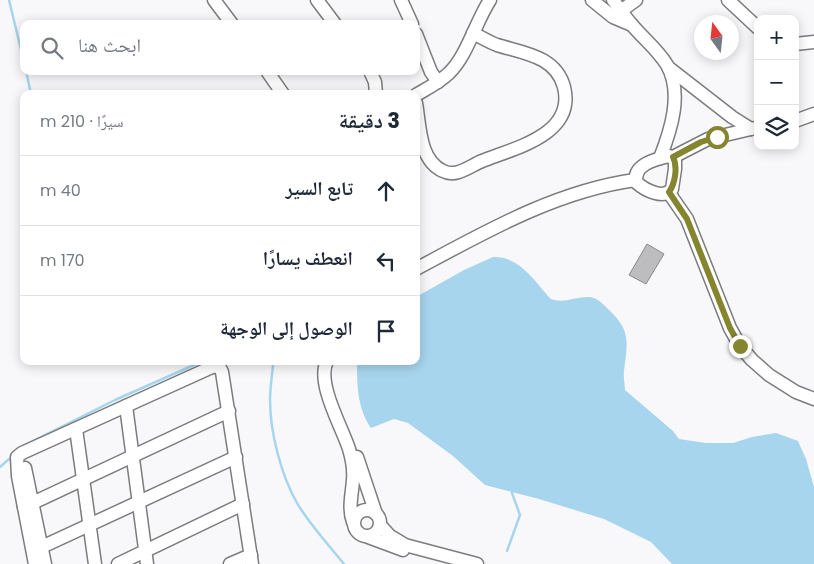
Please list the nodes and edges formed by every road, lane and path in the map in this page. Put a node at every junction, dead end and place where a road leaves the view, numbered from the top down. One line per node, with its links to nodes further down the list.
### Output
1 (214, 0): 9 (street)
2 (317, 0): 10 (street)
3 (401, 0): 11 (street)
4 (490, 0): 13 (street)
5 (592, 0): 8 (street)
6 (636, 0): 8 (street)
7 (728, 0): 12 (street)
8 (616, 9): 17 (street)
9 (229, 20)
10 (332, 20)
11 (410, 20)
12 (754, 24)
13 (473, 33): 20 (street); 26 (street)
14 (814, 42): 16 (street)
15 (420, 44): 20 (street)
16 (799, 44)
17 (668, 66): 27 (street); 28 (street)
18 (270, 75): 21 (street)
19 (372, 75): 22 (street)
20 (438, 82): 23 (street)
21 (280, 90)
22 (376, 90)
23 (420, 93)
24 (814, 114): 25 (street)
25 (799, 120)
26 (420, 124)
27 (754, 128): 28 (street)
28 (666, 158): 29 (street); 30 (street)
29 (635, 180): 30 (street); 32 (street)
30 (669, 192): 36 (street)
31 (420, 257): 32 (street)
32 (436, 259): 33 (street)
33 (420, 267)
34 (326, 365): 47 (street)
35 (332, 365): 46 (street)
36 (814, 399)
37 (126, 406): 38 (street); 39 (street); 40 (street)
38 (229, 412): 40 (street); 41 (street)
39 (76, 428): 42 (street); 45 (street)
40 (134, 456): 42 (street); 43 (street)
41 (236, 457): 43 (street); 44 (street)
42 (84, 480): 45 (street); 48 (street)
43 (139, 502): 48 (street); 51 (street)
44 (243, 504): 51 (street); 52 (street)
45 (28, 505): 50 (street)
46 (378, 519): 47 (street); 49 (street); 58 (street)
47 (353, 522): 49 (street)
48 (90, 525): 50 (street); 54 (street)
49 (368, 537): 57 (street)
50 (36, 554): 53 (street)
51 (146, 558): 55 (street)
52 (252, 560): 56 (street)
53 (45, 564)
54 (95, 564)
55 (118, 564)
56 (230, 564)
57 (452, 564)
58 (477, 564)

